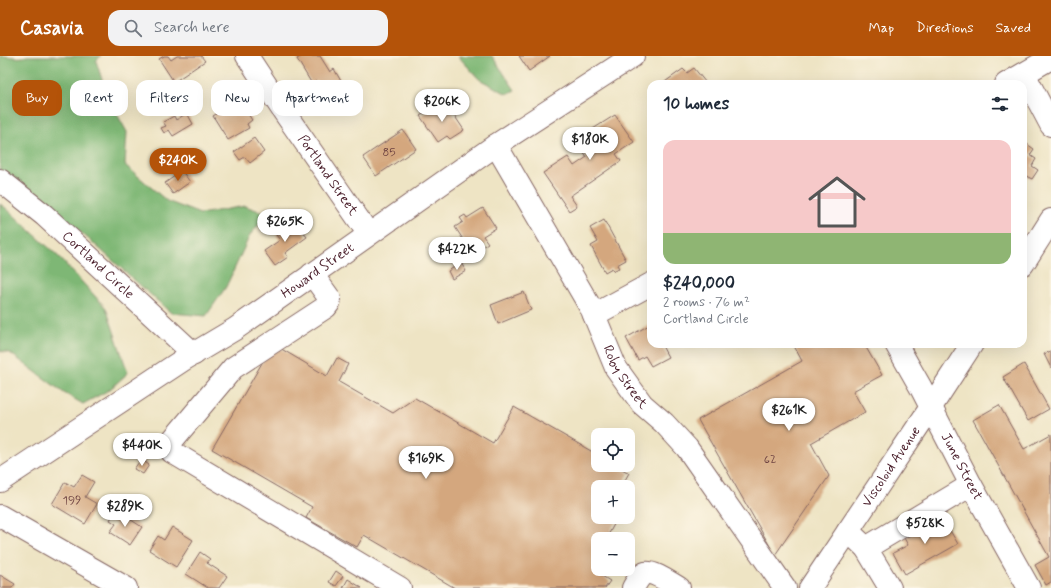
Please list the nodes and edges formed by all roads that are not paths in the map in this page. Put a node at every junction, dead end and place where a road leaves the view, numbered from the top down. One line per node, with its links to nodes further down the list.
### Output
1 (247, 56): 10 (street, Portland Street)
2 (633, 56): 7 (street, Howard Street)
3 (1051, 58): 4 (street)
4 (1015, 79)
5 (1027, 94): 6 (street)
6 (1051, 125)
7 (496, 145): 10 (street, Howard Street); 14 (street, Roby Street)
8 (0, 180): 17 (street, Cortland Circle)
9 (1051, 220): 11 (street)
10 (368, 234): 12 (street, Howard Street)
11 (1027, 258)
12 (312, 274): 17 (street, Howard Street); 25 (street)
13 (647, 286): 14 (street)
14 (594, 315): 28 (street, Roby Street)
15 (898, 348): 18 (street, June Street)
16 (969, 348): 18 (street, Viscoloid Avenue)
17 (194, 354): 19 (street, Howard Street)
18 (931, 407): 20 (street, June Street); 22 (street, Viscoloid Avenue)
19 (0, 480)
20 (971, 484): 23 (street); 31 (street, June Street)
21 (0, 516): 24 (street)
22 (848, 531): 23 (street); 29 (street, Viscoloid Avenue)
23 (866, 548): 30 (street)
24 (126, 588)
25 (400, 588)
26 (633, 588): 27 (street)
27 (679, 588)
28 (785, 588)
29 (810, 588)
30 (890, 588)
31 (1029, 588)

